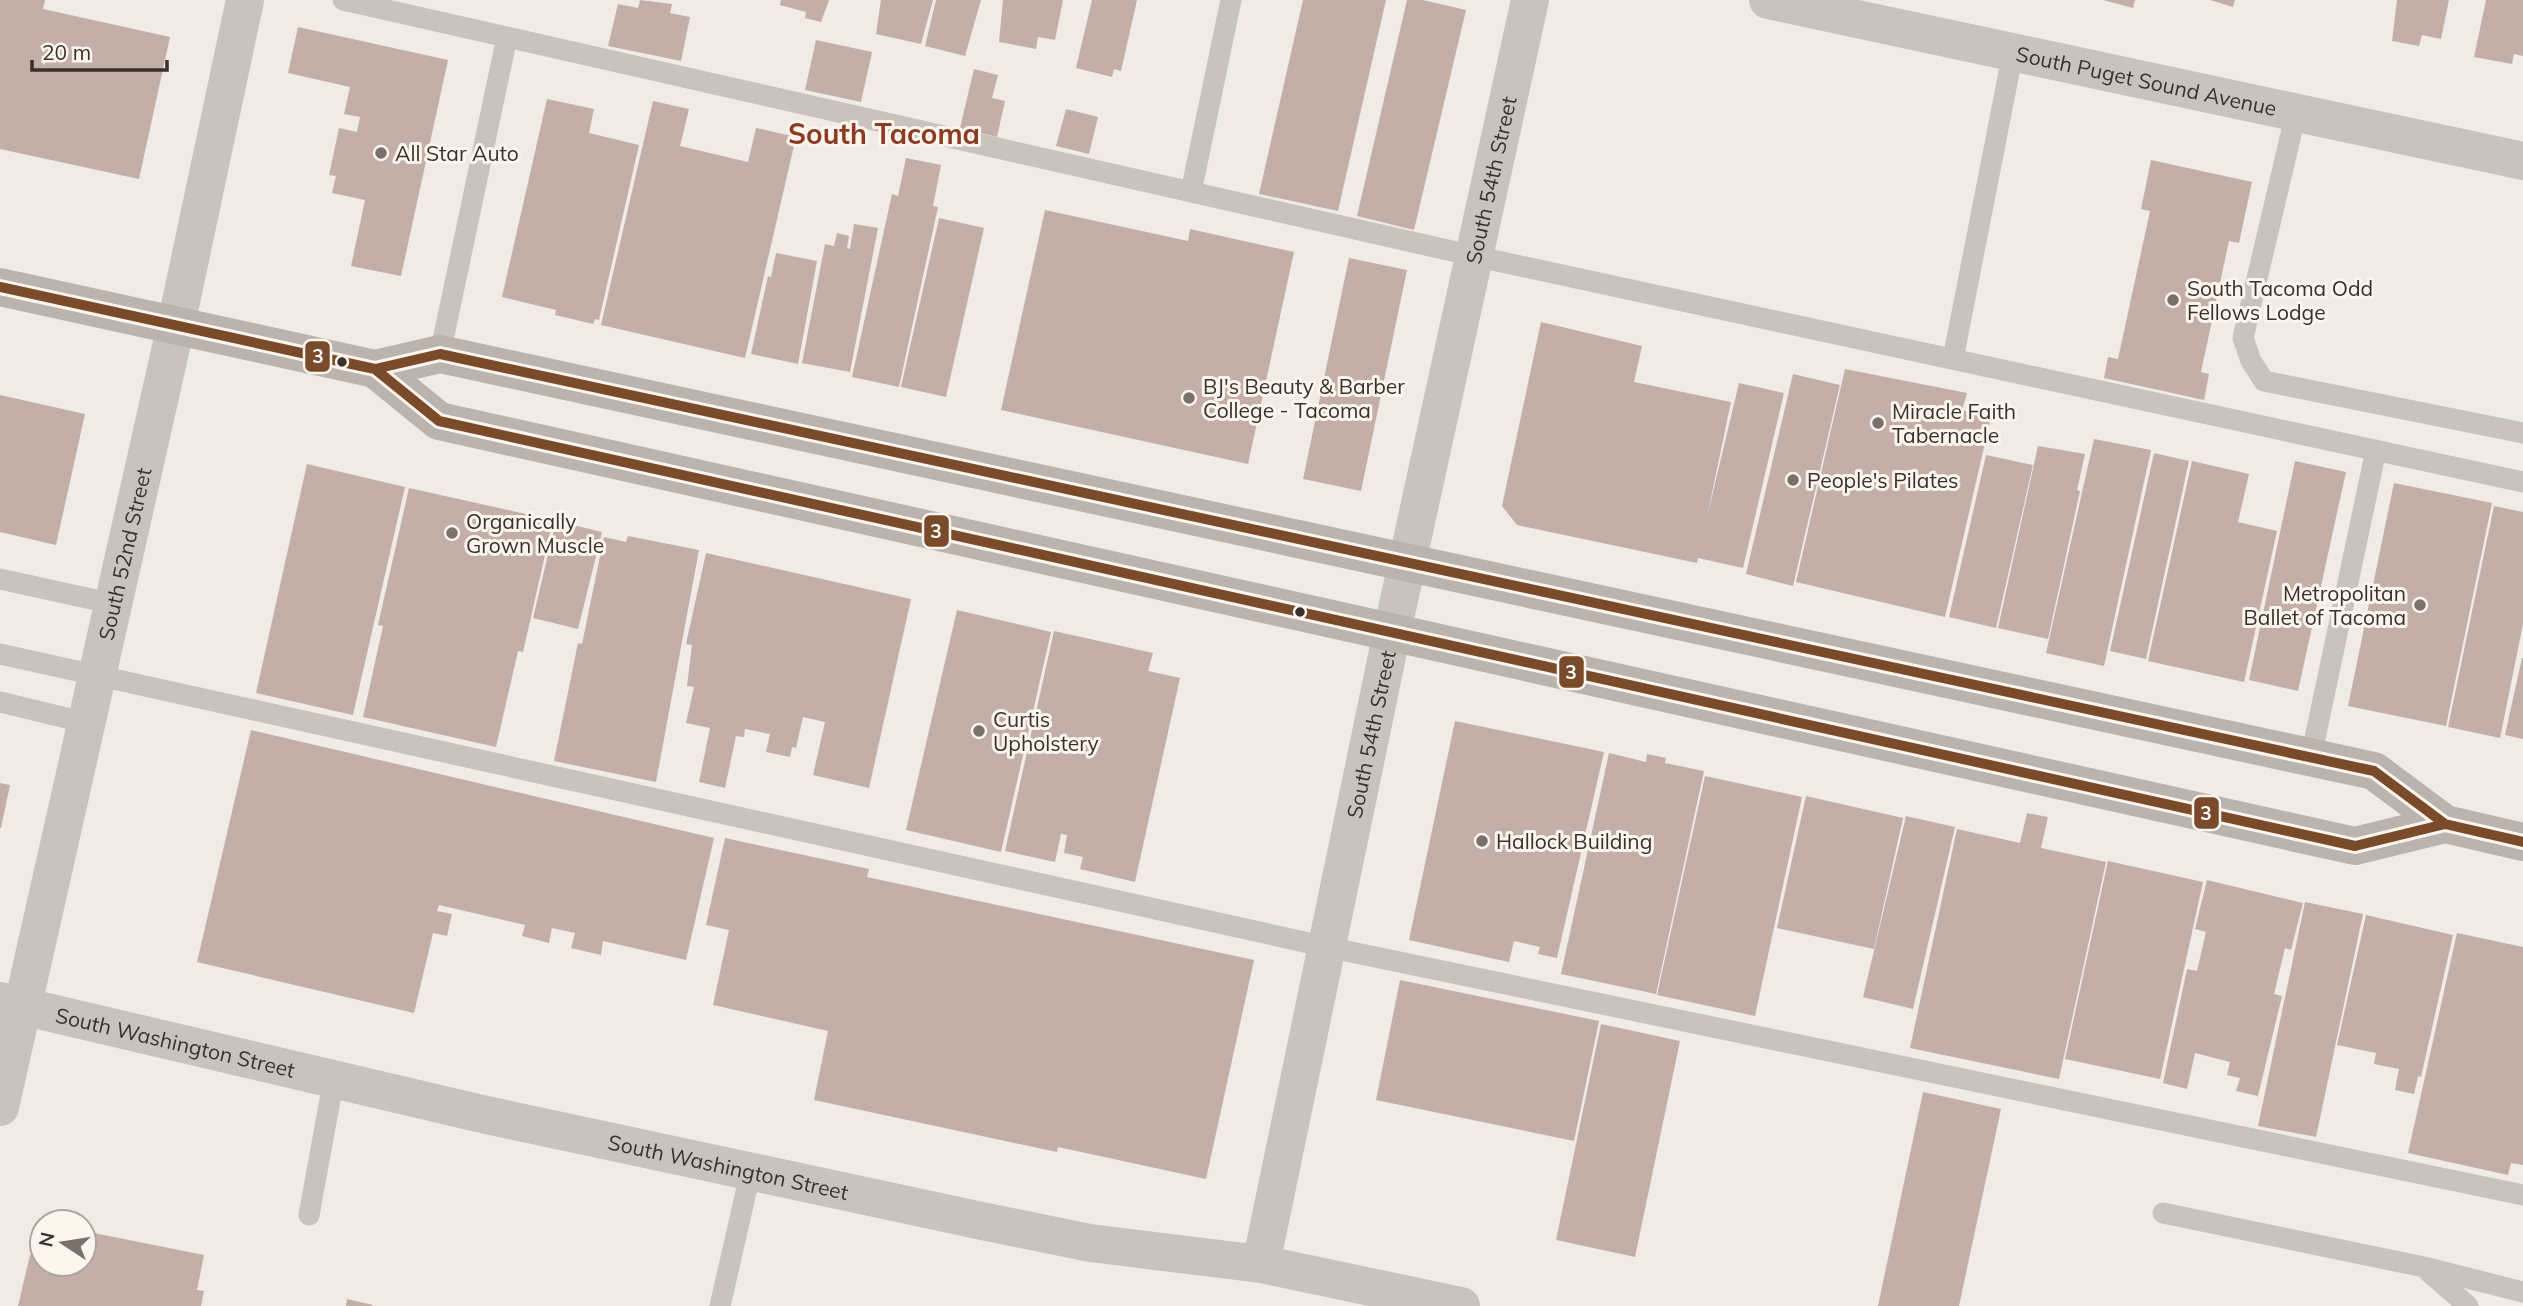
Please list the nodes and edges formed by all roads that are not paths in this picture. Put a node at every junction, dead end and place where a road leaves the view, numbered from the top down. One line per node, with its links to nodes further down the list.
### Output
1 (245, 0): 14 (street, South 52nd Street)
2 (342, 0): 7 (lane)
3 (1231, 0): 11 (lane)
4 (1530, 0): 12 (street, South 54th Street)
5 (1768, 0): 6 (street, South Puget Sound Avenue)
6 (1848, 8): 8 (street, South Puget Sound Avenue)
7 (507, 37): 11 (lane); 15 (lane)
8 (2013, 52): 9 (street, South Puget Sound Avenue); 16 (lane)
9 (2296, 113): 10 (street, South Puget Sound Avenue); 18 (lane)
10 (2523, 161)
11 (1191, 192): 12 (lane)
12 (1474, 256): 16 (lane); 21 (street, South 54th Street)
13 (0, 287): 14 (main road)
14 (176, 325): 17 (main road); 23 (street, South 52nd Street)
15 (440, 354): 17 (main road); 21 (main road)
16 (1953, 359): 19 (lane)
17 (375, 369): 24 (main road)
18 (2523, 433)
19 (2376, 450): 20 (lane); 29 (lane)
20 (2523, 482)
21 (1408, 561): 24 (street, South 54th Street); 29 (main road)
22 (0, 579): 23 (lane)
23 (114, 604): 26 (street, South 52nd Street)
24 (1392, 632): 30 (main road); 32 (street, South 54th Street)
25 (0, 654): 26 (lane)
26 (98, 676): 28 (street, South 52nd Street); 32 (lane)
27 (0, 702): 28 (lane)
28 (87, 723): 33 (street, South 52nd Street)
29 (2311, 757): 30 (main road)
30 (2445, 824): 31 (main road)
31 (2523, 842)
32 (1327, 947): 37 (lane); 40 (street, South 54th Street)
33 (11, 1003): 34 (street, South Washington Street); 35 (street, South 52nd Street)
34 (334, 1078): 36 (street, South Washington Street); 39 (lane)
35 (0, 1107)
36 (751, 1170): 40 (street, South Washington Street); 43 (lane)
37 (2523, 1195)
38 (2163, 1213): 41 (lane)
39 (309, 1215)
40 (1261, 1264): 44 (street, South Washington Street)
41 (2424, 1267): 42 (lane); 45 (lane)
42 (2523, 1292)
43 (720, 1306)
44 (1461, 1306)
45 (2468, 1306)

